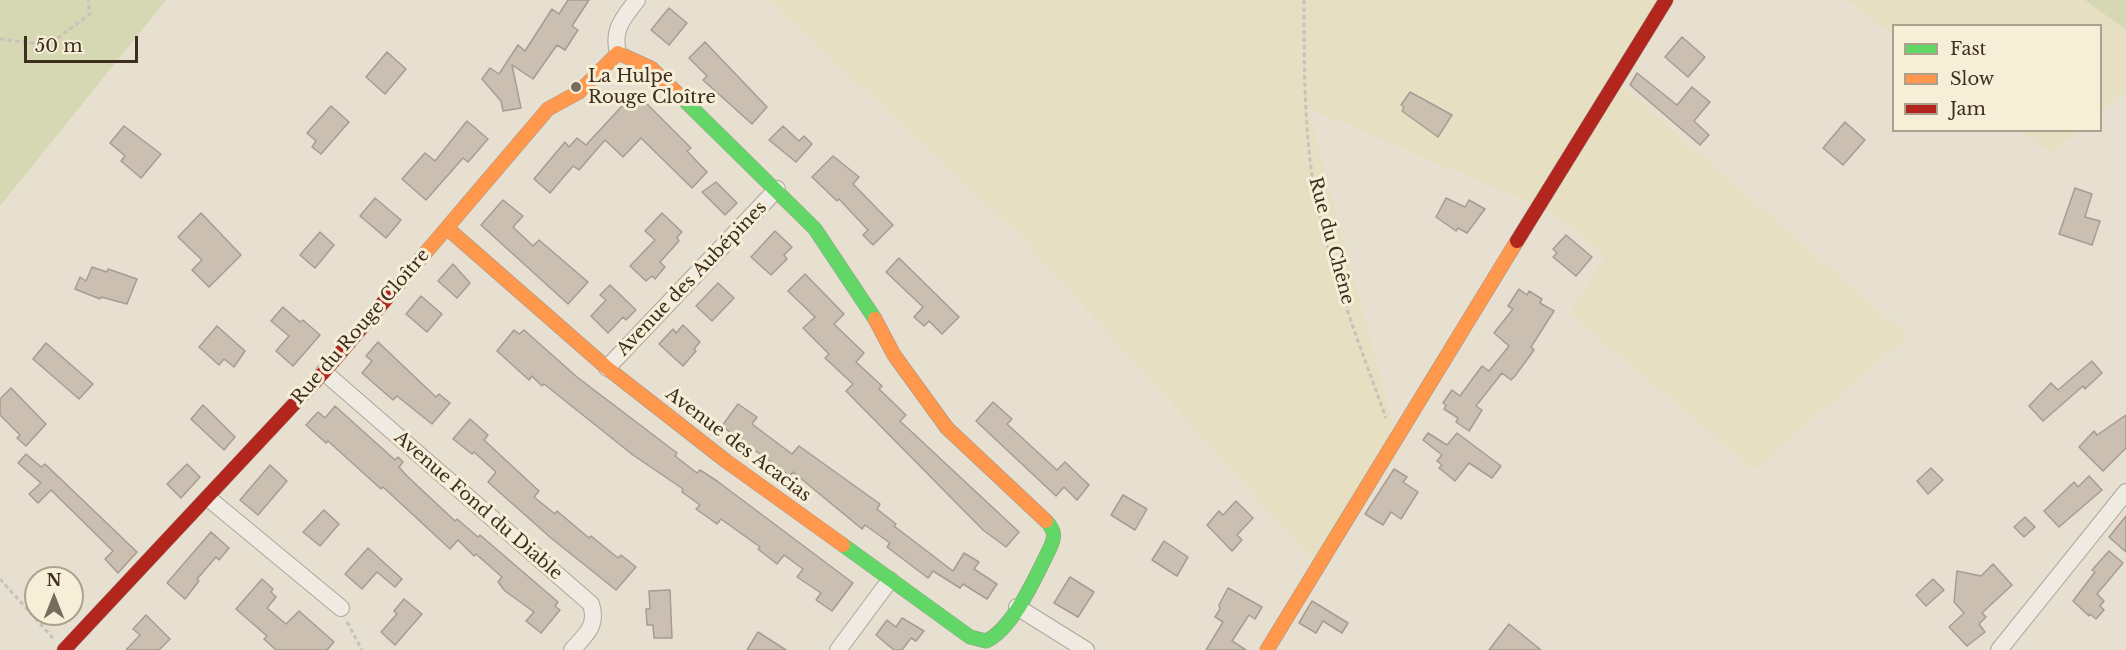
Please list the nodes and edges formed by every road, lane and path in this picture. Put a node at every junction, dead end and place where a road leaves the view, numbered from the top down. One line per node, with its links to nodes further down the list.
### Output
1 (88, 0): 5 (path)
2 (637, 0): 6 (street)
3 (1304, 0): 11 (path, Rue du Chêne)
4 (1666, 0): 11 (street)
5 (0, 39)
6 (618, 53): 7 (street); 8 (street, Rue du Rouge Cloître)
7 (777, 189): 9 (street, Avenue des Aubépines); 16 (street, Avenue des Acacias)
8 (447, 228): 9 (street, Avenue des Acacias); 10 (street, Rue du Rouge Cloître)
9 (607, 368): 15 (street, Avenue des Acacias)
10 (324, 372): 13 (street, Rue du Rouge Cloître); 20 (street, Avenue Fond du Diable)
11 (1394, 440): 23 (street)
12 (2126, 492): 24 (street)
13 (208, 498): 17 (street); 18 (street, Rue du Rouge Cloître)
14 (0, 579): 18 (path)
15 (890, 580): 16 (street, Avenue des Acacias); 21 (street)
16 (1017, 607): 22 (street)
17 (340, 608): 19 (path)
18 (70, 646)
19 (362, 650)
20 (572, 650)
21 (838, 650)
22 (1086, 650)
23 (1268, 650)
24 (2000, 650)

